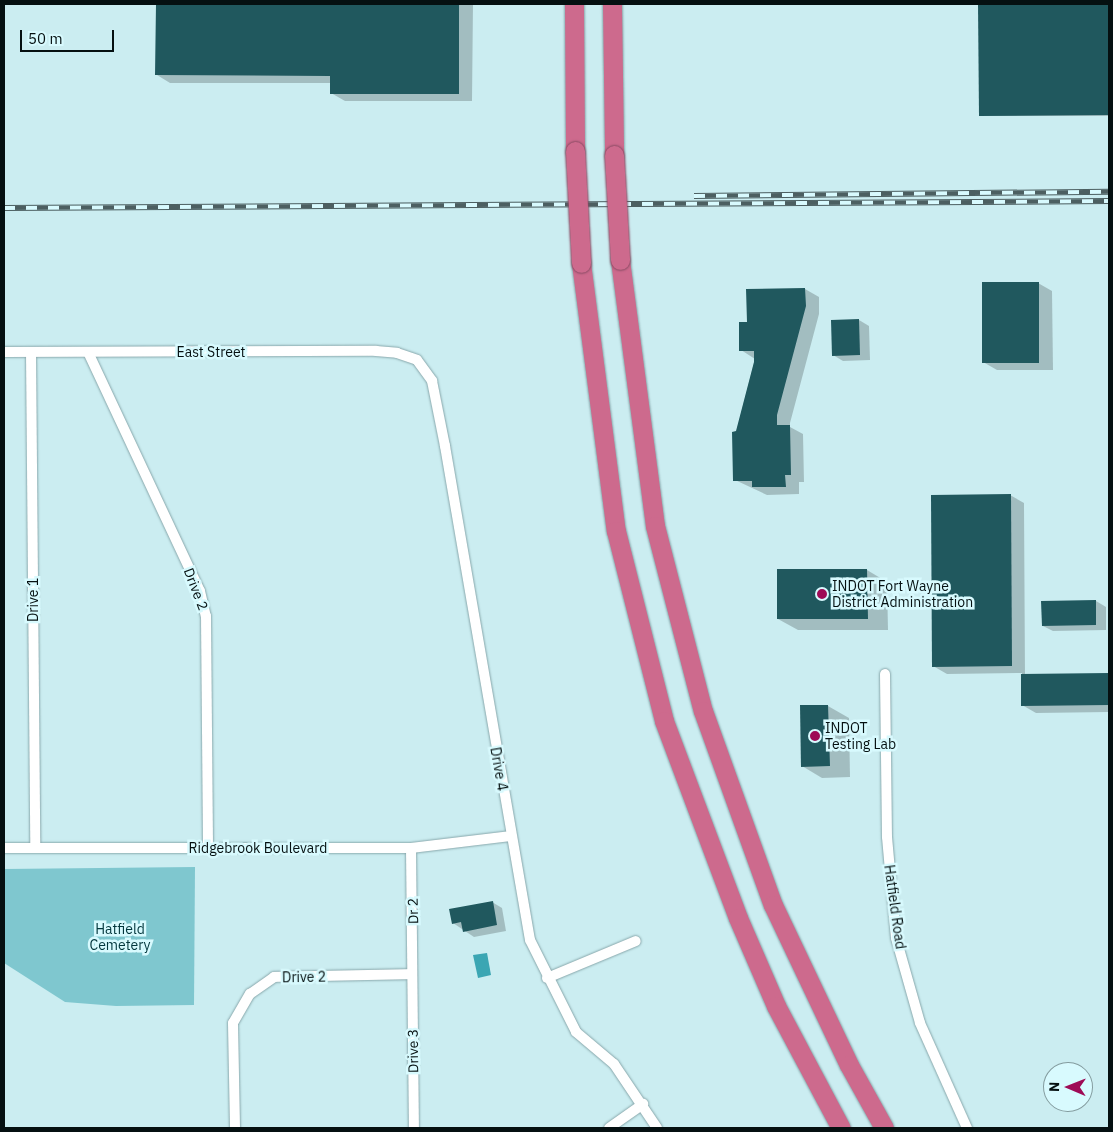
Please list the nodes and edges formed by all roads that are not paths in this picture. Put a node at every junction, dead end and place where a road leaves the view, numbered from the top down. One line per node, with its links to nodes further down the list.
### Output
1 (574, 4): 21 (highway, bridge)
2 (612, 4): 22 (highway, bridge)
3 (4, 352): 4 (street, East Street)
4 (31, 352): 5 (street, East Street); 10 (street, Drive 1)
5 (88, 352): 6 (street, East Street); 11 (street, Drive 2)
6 (417, 360): 8 (street, Drive 4)
7 (885, 674): 23 (street, Hatfield Road)
8 (511, 836): 12 (street, Ridgebrook Boulevard); 15 (street, Drive 4)
9 (4, 848): 10 (street, Ridgebrook Boulevard)
10 (35, 848): 11 (street, Ridgebrook Boulevard)
11 (208, 848): 12 (street, Ridgebrook Boulevard)
12 (411, 848): 14 (street, Dr 2)
13 (636, 942): 15 (street)
14 (412, 974): 17 (street, Drive 2); 18 (street, Drive 3)
15 (547, 978): 16 (street, Drive 4)
16 (643, 1104): 19 (street); 20 (street, Drive 4)
17 (235, 1128)
18 (414, 1128)
19 (608, 1128)
20 (657, 1128)
21 (841, 1128)
22 (884, 1128)
23 (967, 1128)

